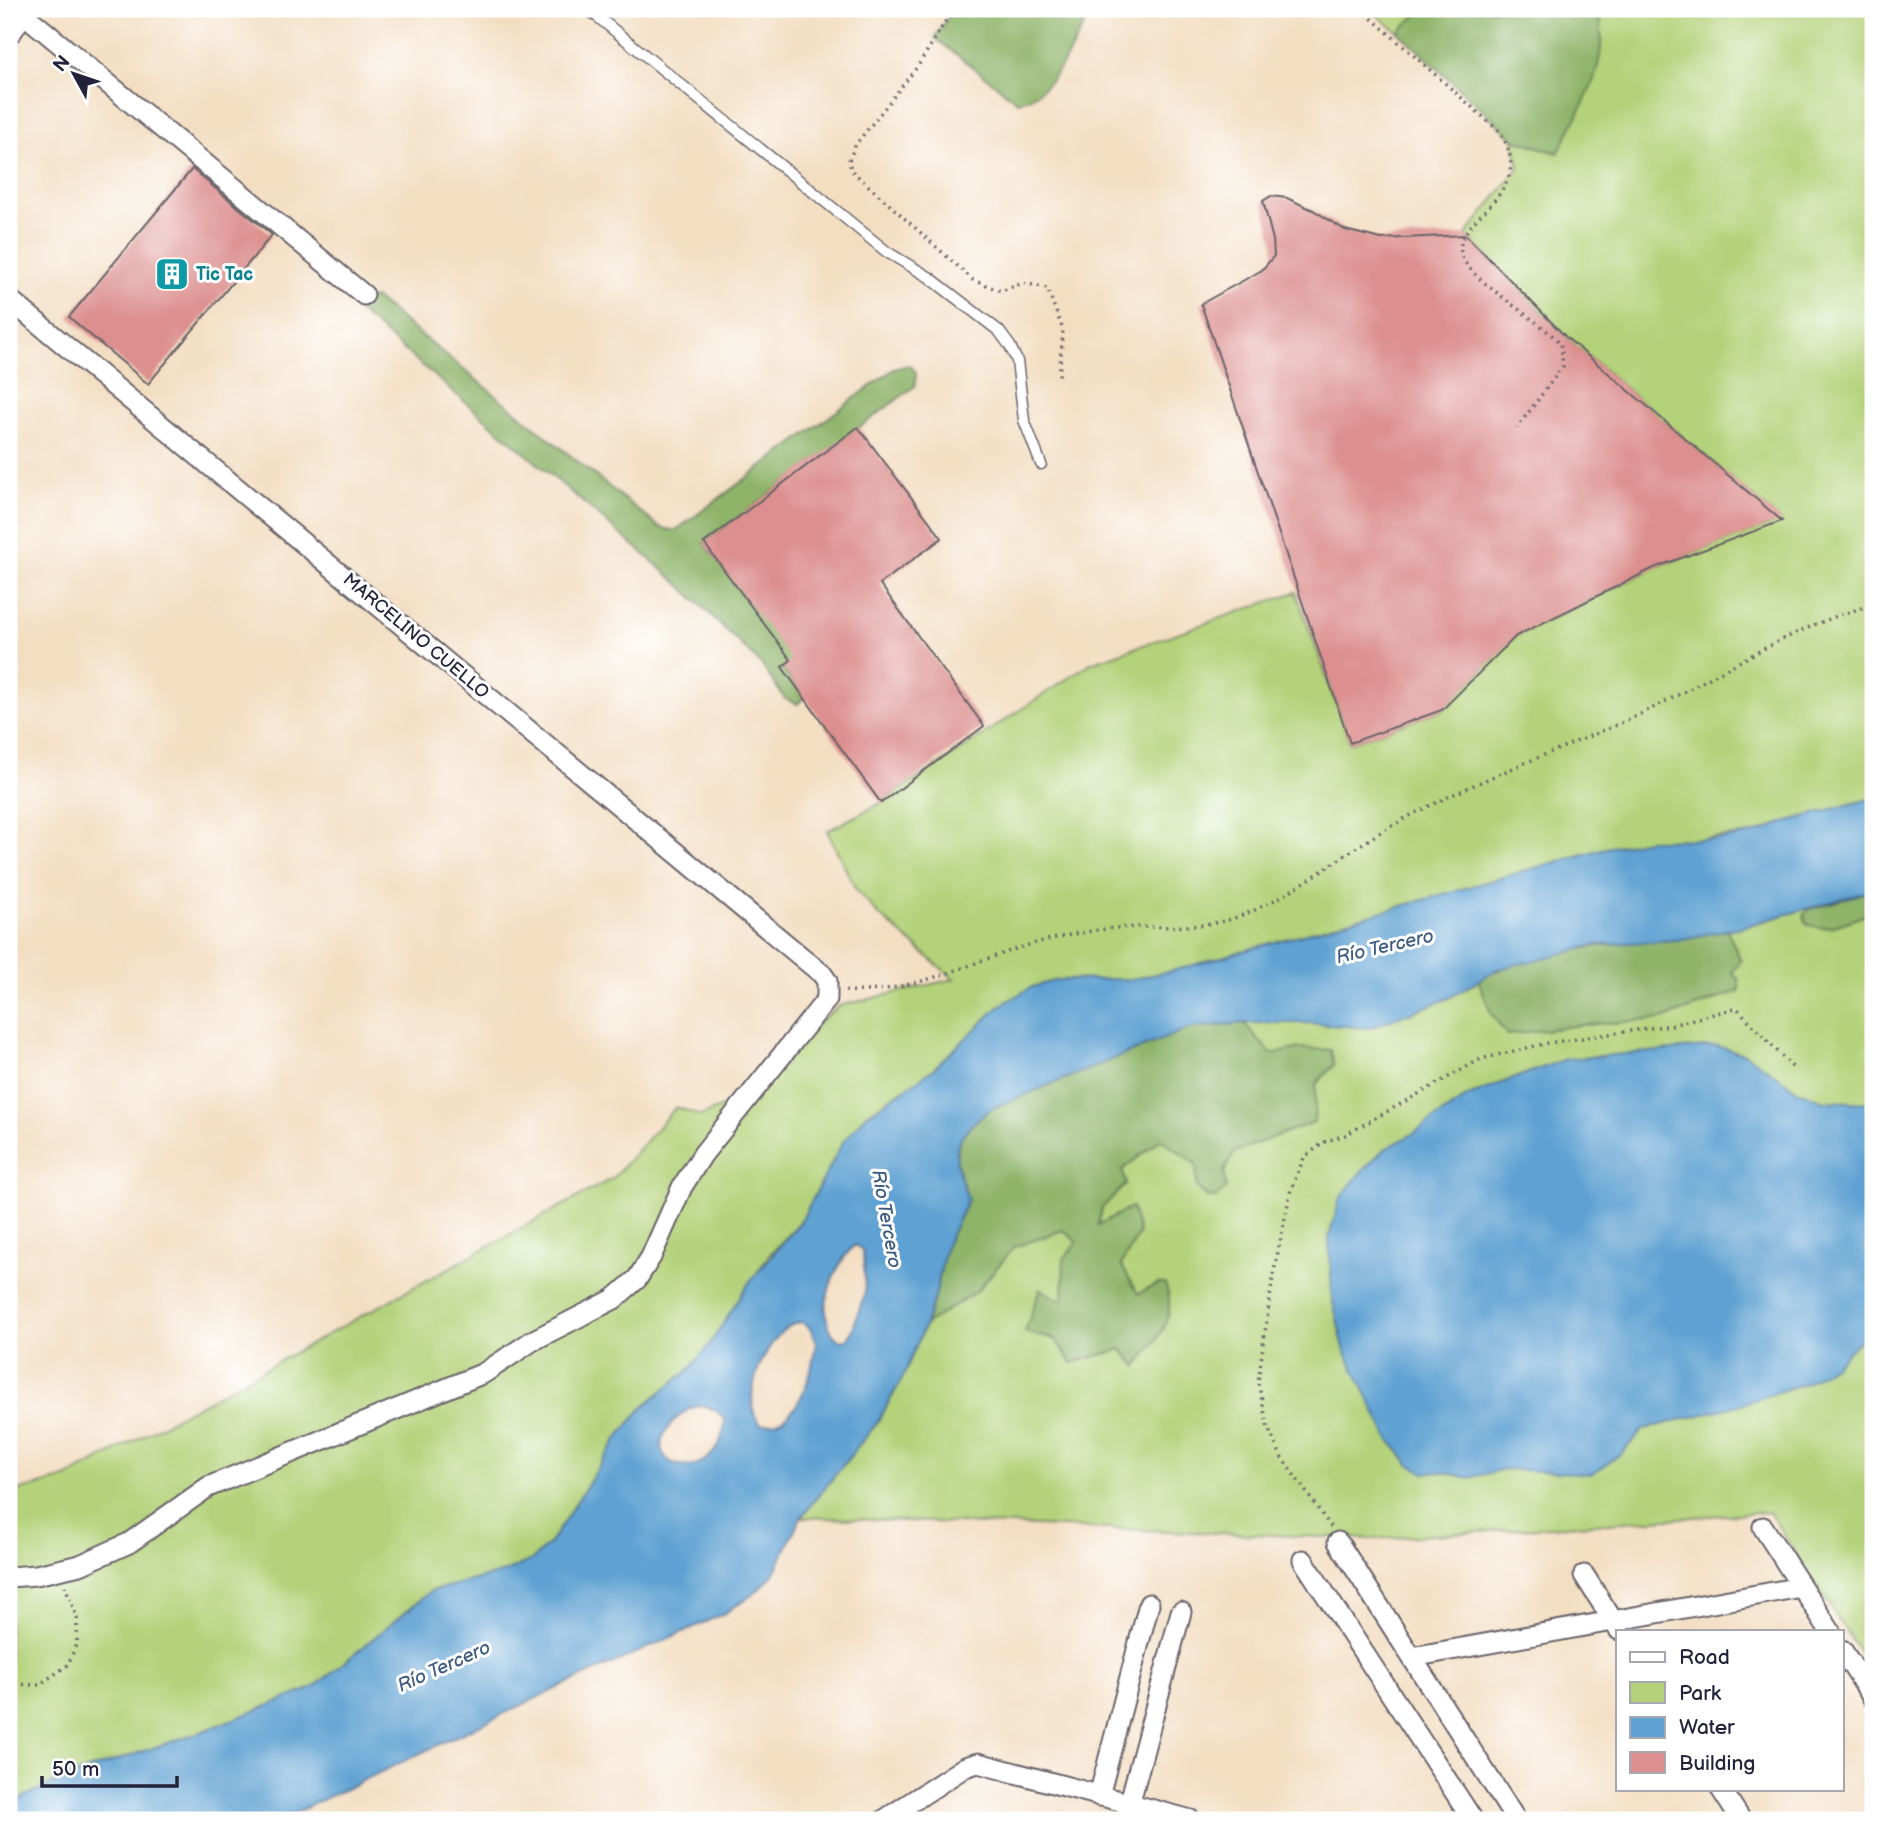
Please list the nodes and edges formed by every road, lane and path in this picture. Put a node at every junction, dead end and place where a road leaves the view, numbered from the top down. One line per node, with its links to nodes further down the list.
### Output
1 (588, 9): 9 (lane)
2 (953, 9): 7 (path)
3 (1361, 9): 8 (path)
4 (17, 16): 5 (street)
5 (364, 295)
6 (9, 299): 11 (street, MARCELINO CUELLO)
7 (1059, 377)
8 (1517, 428)
9 (1041, 464)
10 (1873, 605): 11 (path)
11 (825, 982): 16 (street)
12 (1794, 1069): 14 (path)
13 (1763, 1527): 19 (street)
14 (1338, 1542): 25 (street)
15 (1303, 1560): 33 (street)
16 (60, 1570): 18 (street); 26 (path)
17 (1584, 1575): 22 (street)
18 (9, 1577)
19 (1801, 1587): 22 (street); 23 (street)
20 (1149, 1604): 29 (street)
21 (1181, 1612): 30 (street)
22 (1616, 1626): 25 (street)
23 (1829, 1630)
24 (1843, 1652): 27 (street)
25 (1412, 1657): 34 (street)
26 (9, 1684)
27 (1873, 1699)
28 (1722, 1790): 35 (street)
29 (1099, 1796): 30 (street); 31 (street)
30 (1128, 1812): 32 (street)
31 (884, 1820)
32 (1191, 1820)
33 (1473, 1820)
34 (1516, 1820)
35 (1741, 1820)

